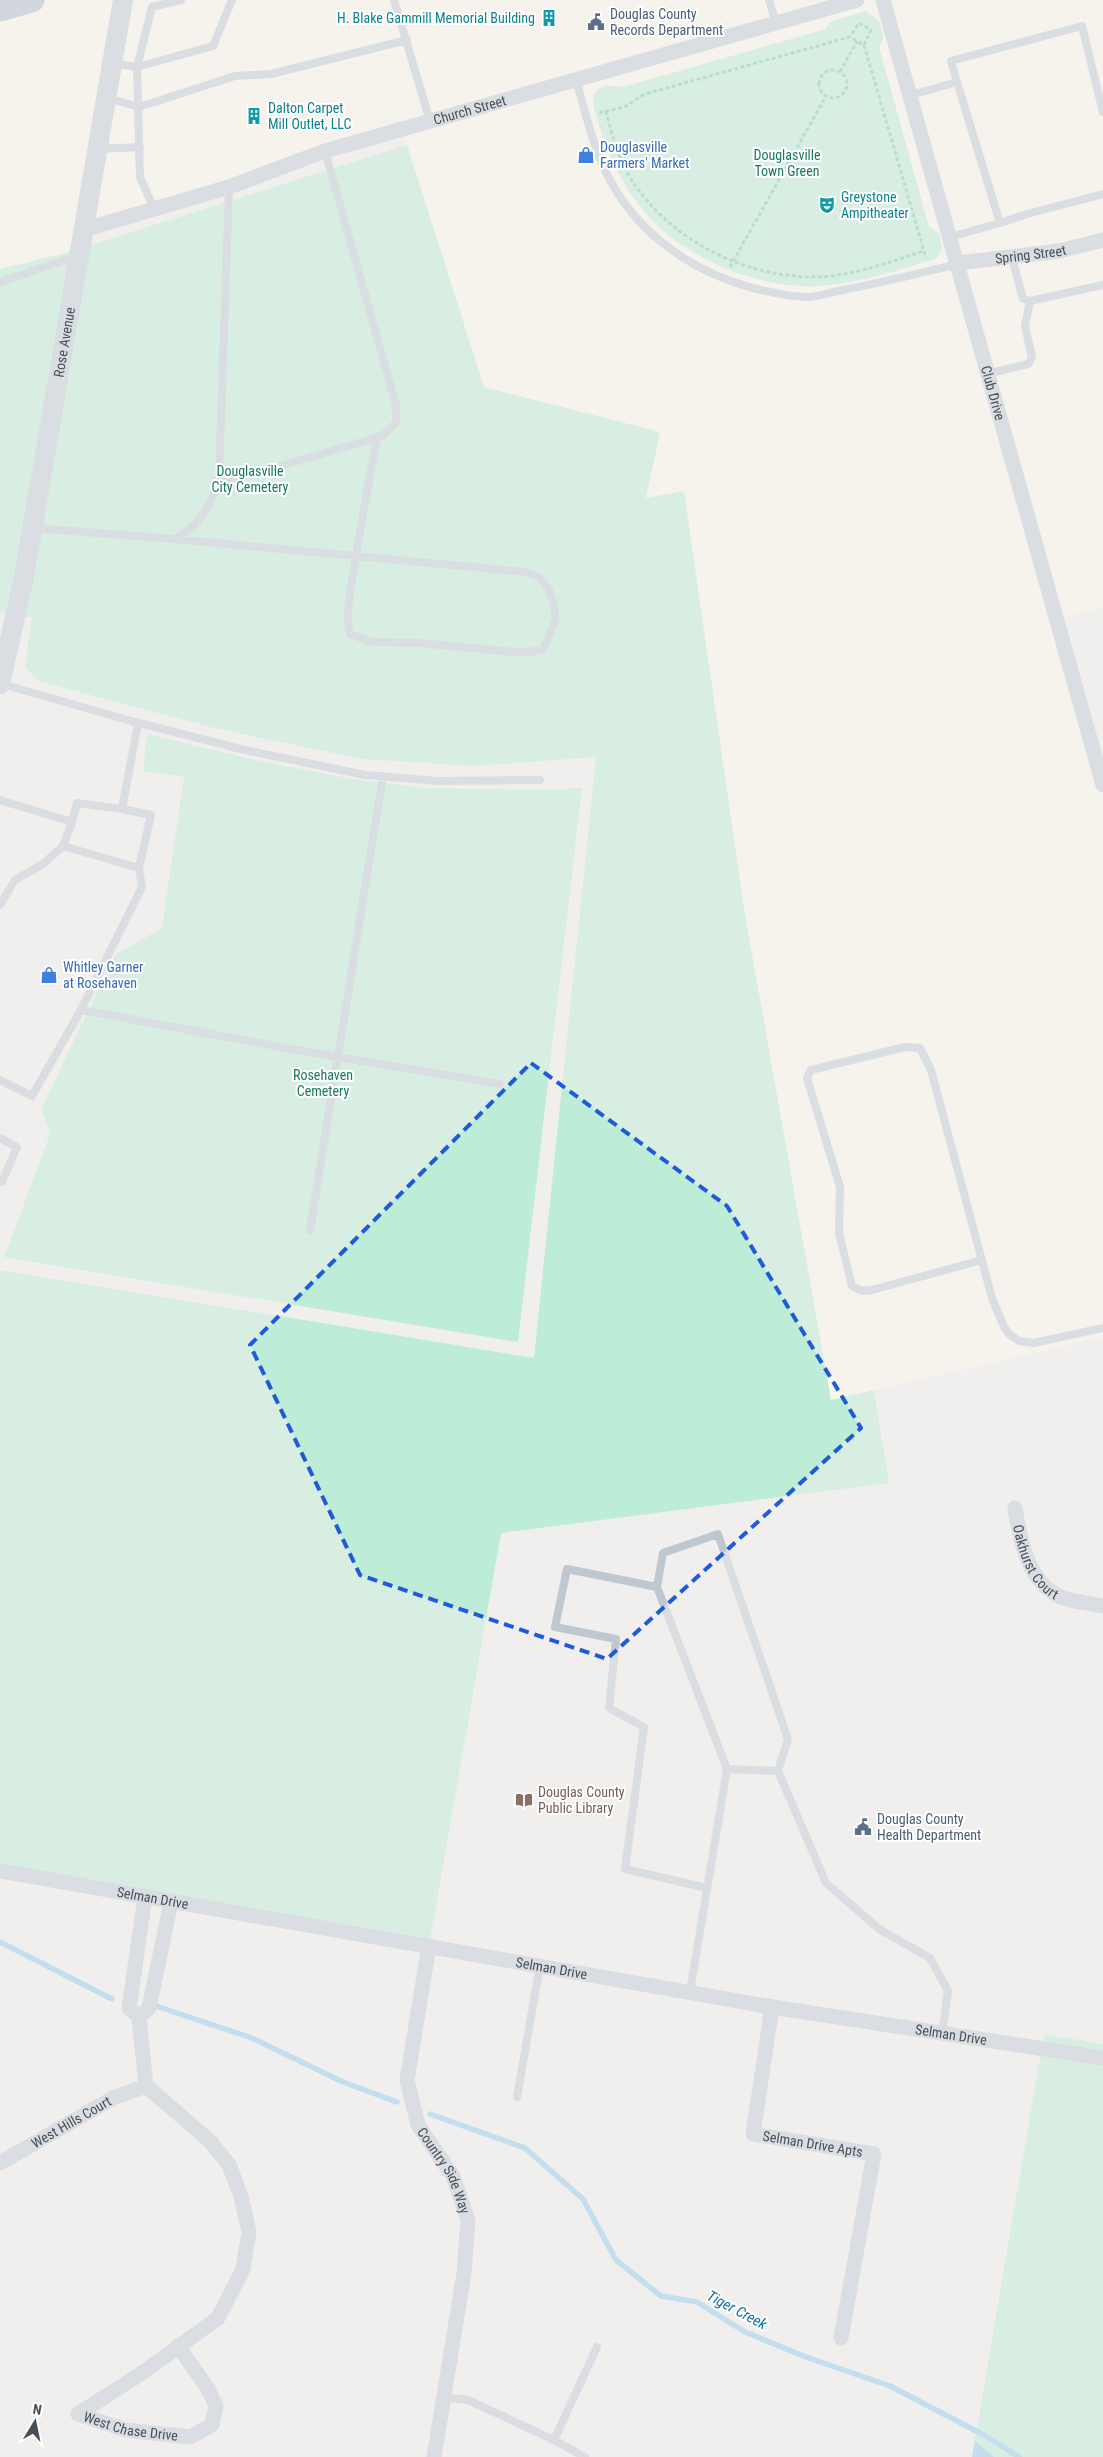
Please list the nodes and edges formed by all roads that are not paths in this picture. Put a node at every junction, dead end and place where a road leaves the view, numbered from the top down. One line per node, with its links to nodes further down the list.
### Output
1 (32, 0): 9 (main road)
2 (123, 0): 12 (street, Rose Avenue)
3 (181, 0): 13 (lane)
4 (232, 0): 13 (lane)
5 (394, 0): 11 (lane)
6 (769, 0): 10 (lane)
7 (857, 0): 10 (street, Church Street)
8 (883, 0): 16 (street, Club Drive)
9 (0, 9)
10 (776, 23): 14 (street, Church Street)
11 (407, 40): 18 (lane); 20 (lane)
12 (113, 63): 13 (lane); 17 (street, Rose Avenue)
13 (137, 67): 18 (lane)
14 (576, 80): 20 (street, Church Street); 33 (lane)
15 (957, 82): 16 (lane); 19 (lane); 27 (lane)
16 (911, 96): 29 (street, Club Drive)
17 (107, 98): 18 (lane); 22 (street, Rose Avenue)
18 (139, 107): 21 (lane)
19 (1103, 112)
20 (430, 121): 23 (street, Church Street)
21 (140, 147): 22 (lane); 26 (lane)
22 (99, 149): 28 (street, Rose Avenue)
23 (325, 151): 24 (street, Church Street); 38 (lane)
24 (229, 187): 26 (street, Church Street); 39 (lane)
25 (1103, 194): 27 (lane)
26 (154, 209): 28 (street, Church Street)
27 (1000, 223): 29 (lane)
28 (86, 229): 31 (street, Rose Avenue)
29 (950, 237): 33 (street, Club Drive)
30 (1103, 240): 32 (street, Spring Street)
31 (81, 255): 34 (lane); 40 (street, Rose Avenue)
32 (1012, 258): 33 (street, Spring Street); 36 (lane)
33 (959, 264): 37 (street, Club Drive)
34 (0, 282)
35 (1103, 285): 36 (lane)
36 (1030, 301): 37 (lane)
37 (987, 374): 47 (street, Club Drive)
38 (377, 437): 39 (lane); 42 (lane)
39 (218, 482): 41 (lane)
40 (33, 528): 41 (lane); 43 (street, Rose Avenue)
41 (173, 539): 42 (lane)
42 (356, 556): 42 (lane)
43 (0, 684): 44 (lane)
44 (138, 723): 45 (lane); 49 (lane)
45 (382, 776): 46 (lane); 55 (lane)
46 (540, 780)
47 (1103, 785)
48 (0, 800): 50 (lane)
49 (122, 810): 50 (lane); 52 (lane)
50 (72, 822): 51 (lane)
51 (63, 846): 52 (lane); 53 (lane)
52 (139, 868): 54 (lane)
53 (0, 905)
54 (82, 1010): 55 (lane); 56 (lane)
55 (337, 1057): 57 (lane); 60 (lane)
56 (0, 1080)
57 (500, 1084)
58 (0, 1138): 59 (lane)
59 (0, 1180)
60 (310, 1230)
61 (982, 1260): 61 (lane); 62 (lane)
62 (1103, 1328)
63 (1015, 1508): 65 (street, Oakhurst Court)
64 (657, 1587): 66 (lane); 67 (lane); 69 (lane)
65 (1103, 1606)
66 (727, 1769): 67 (lane); 69 (lane)
67 (778, 1770): 77 (lane)
68 (0, 1871): 70 (street, Selman Drive)
69 (707, 1888): 74 (lane)
70 (145, 1897): 71 (street, Selman Drive); 76 (street)
71 (171, 1902): 72 (street, Selman Drive); 76 (street)
72 (429, 1946): 73 (street, Selman Drive); 85 (street, Country Side Way)
73 (540, 1965): 74 (street, Selman Drive); 80 (lane)
74 (690, 1992): 75 (street, Selman Drive)
75 (772, 2007): 77 (street, Selman Drive); 82 (street, Selman Drive Apts)
76 (139, 2017): 79 (street)
77 (942, 2034): 78 (street, Selman Drive)
78 (1103, 2058)
79 (146, 2086): 81 (street, West Hills Court); 83 (street, West Chase Drive)
80 (517, 2097)
81 (0, 2164)
82 (841, 2338)
83 (178, 2346): 83 (street, West Chase Drive)
84 (598, 2347): 86 (lane)
85 (444, 2397): 86 (lane); 87 (street, Country Side Way)
86 (554, 2440): 88 (lane)
87 (434, 2457)
88 (585, 2457)

